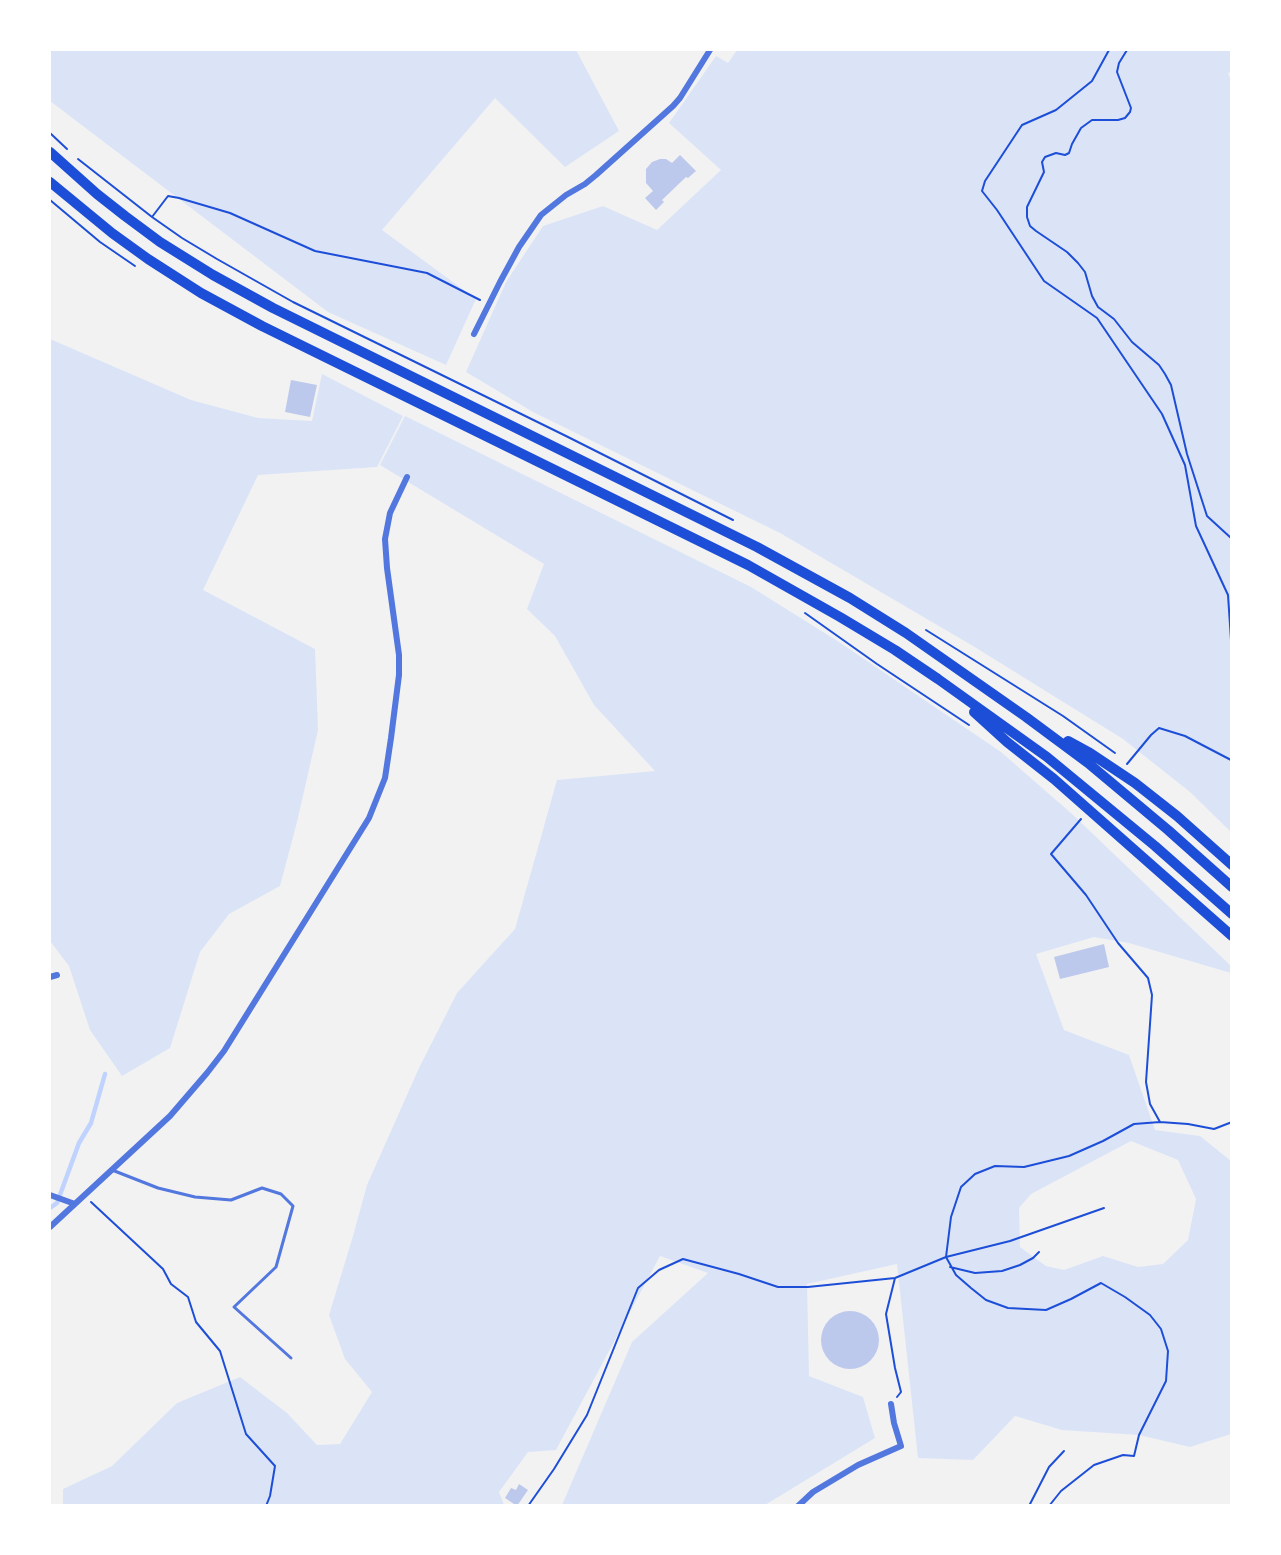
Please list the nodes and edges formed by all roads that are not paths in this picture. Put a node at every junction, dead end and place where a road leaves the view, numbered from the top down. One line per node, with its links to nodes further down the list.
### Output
1 (710, 50): 4 (street)
2 (50, 153): 7 (highway)
3 (50, 182): 6 (highway)
4 (474, 334)
5 (407, 477): 14 (street)
6 (938, 679): 10 (highway); 11 (highway)
7 (1026, 717): 8 (highway); 9 (highway)
8 (1232, 865)
9 (1232, 887)
10 (1232, 914)
11 (1232, 936)
12 (57, 975): 13 (street)
13 (50, 976)
14 (112, 1170): 16 (street); 18 (lane)
15 (50, 1195): 16 (street)
16 (75, 1204): 17 (street)
17 (50, 1227)
18 (291, 1358)
19 (891, 1404): 20 (street)
20 (798, 1506)

